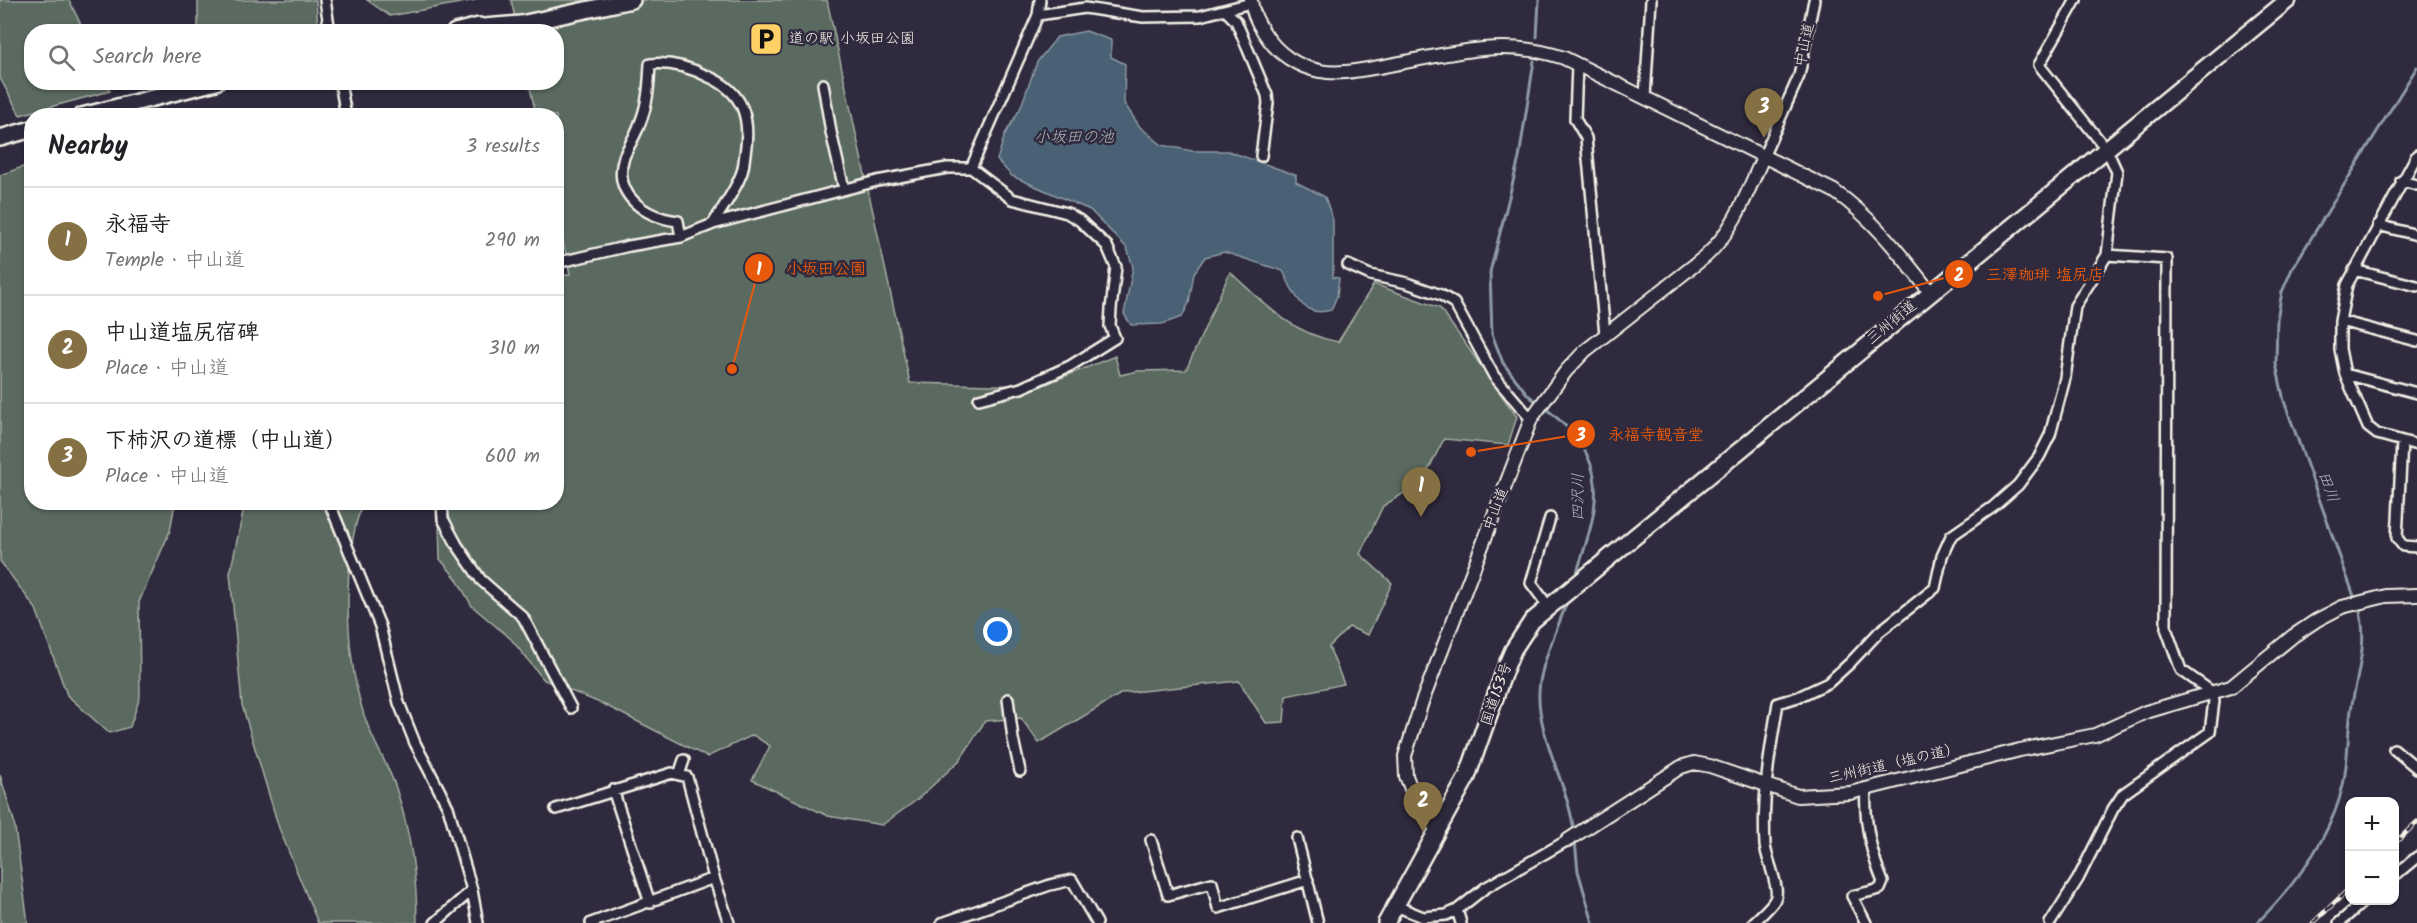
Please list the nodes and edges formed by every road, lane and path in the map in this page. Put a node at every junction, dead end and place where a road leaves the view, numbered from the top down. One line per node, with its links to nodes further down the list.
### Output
1 (325, 0): 12 (street)
2 (594, 0): 13 (highway)
3 (632, 0): 14 (highway)
4 (1040, 0): 11 (street)
5 (1651, 0): 19 (street)
6 (1814, 0): 25 (street, 中山道)
7 (2076, 0): 24 (street)
8 (2288, 0): 24 (highway, 三州街道)
9 (1251, 2): 10 (street); 15 (street)
10 (1225, 10): 11 (street); 27 (street)
11 (1038, 15): 28 (street)
12 (329, 24)
13 (487, 24)
14 (521, 24)
15 (1577, 64): 19 (street); 43 (street)
16 (823, 84): 31 (street)
17 (183, 90): 20 (highway)
18 (341, 90): 21 (street)
19 (1645, 97): 25 (street)
20 (110, 108)
21 (345, 108)
22 (24, 131): 23 (highway)
23 (0, 138)
24 (2107, 150): 36 (street); 41 (highway, 三州街道)
25 (1764, 155): 41 (street); 43 (street, 中山道)
26 (2417, 155): 29 (street)
27 (1261, 156)
28 (971, 168): 31 (street); 47 (street)
29 (2401, 181): 30 (street); 33 (street)
30 (2417, 185)
31 (844, 189): 32 (street)
32 (713, 224): 35 (street); 35 (street)
33 (2378, 225): 34 (street); 39 (street)
34 (2417, 235)
35 (681, 237): 37 (street)
36 (2107, 255): 58 (street); 66 (street)
37 (564, 261)
38 (1348, 266): 48 (street)
39 (2354, 270): 40 (street); 42 (street)
40 (2417, 286)
41 (1930, 292): 55 (highway, 三州街道)
42 (2340, 321): 44 (street); 45 (street)
43 (1605, 334): 48 (street, 中山道)
44 (2417, 341)
45 (2345, 374): 46 (street); 49 (street)
46 (2417, 393)
47 (979, 399)
48 (1534, 415): 70 (street, 中山道)
49 (2402, 442): 50 (street); 54 (street)
50 (2417, 445)
51 (332, 510): 78 (street)
52 (442, 510): 60 (street)
53 (1550, 518): 57 (street)
54 (2417, 547)
55 (1581, 579): 57 (highway, 国道153号)
56 (2417, 595): 58 (street, 三州街道（塩の道）)
57 (1552, 602): 70 (highway, 国道153号)
58 (2212, 692): 67 (street, 三州街道（塩の道）); 94 (street)
59 (1008, 699): 64 (street)
60 (571, 708)
61 (2394, 749): 63 (street)
62 (684, 760): 65 (street)
63 (2417, 768)
64 (1020, 771)
65 (680, 775): 68 (street); 76 (street)
66 (1767, 786): 67 (street, 三州街道（塩の道）); 73 (street, 三州街道（塩の道）); 92 (street)
67 (1866, 788): 93 (street)
68 (613, 790): 69 (street); 79 (street)
69 (556, 809)
70 (1439, 828): 81 (highway)
71 (1297, 838): 77 (street)
72 (1151, 840): 77 (street)
73 (1568, 840): 82 (street, 三州街道（塩の道）)
74 (2417, 857): 75 (street)
75 (2399, 872)
76 (714, 878): 79 (street); 86 (street)
77 (1308, 880): 89 (street)
78 (472, 890): 83 (street); 84 (street)
79 (650, 903): 85 (street)
80 (2359, 905): 95 (street)
81 (1396, 906): 82 (street, 三州街道（塩の道）); 90 (highway)
82 (1457, 910): 91 (street)
83 (435, 923)
84 (478, 923)
85 (591, 923)
86 (729, 923)
87 (942, 923): 88 (street)
88 (1097, 923)
89 (1318, 923)
90 (1386, 923)
91 (1461, 923)
92 (1753, 923)
93 (1866, 923)
94 (2050, 923)
95 (2339, 923)

